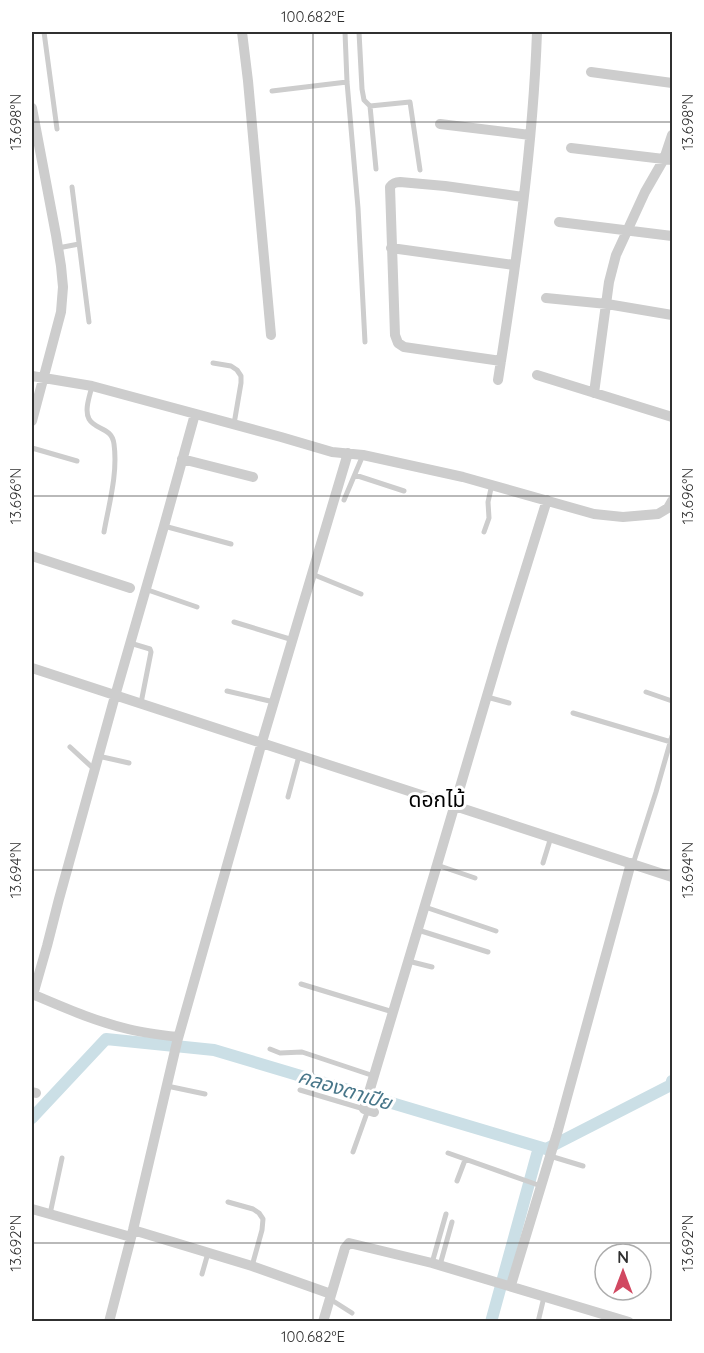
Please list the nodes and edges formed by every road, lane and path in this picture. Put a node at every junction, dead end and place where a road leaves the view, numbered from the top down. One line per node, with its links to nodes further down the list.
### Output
1 (44, 32): 13 (lane)
2 (242, 32): 33 (street)
3 (345, 32): 7 (lane)
4 (359, 32): 10 (lane)
5 (537, 32): 14 (street)
6 (591, 72): 8 (street)
7 (347, 82): 9 (lane); 34 (lane)
8 (672, 83)
9 (272, 91)
10 (370, 106): 18 (lane); 19 (lane)
11 (32, 108): 26 (street)
12 (440, 124): 14 (street)
13 (57, 129)
14 (530, 135): 21 (street)
15 (672, 135): 17 (street)
16 (571, 148): 17 (street)
17 (668, 159): 23 (street)
18 (376, 170)
19 (420, 170)
20 (72, 187): 25 (lane)
21 (523, 197): 27 (street); 28 (street)
22 (560, 222): 23 (street)
23 (627, 231): 24 (street); 30 (street)
24 (672, 236)
25 (79, 244): 26 (lane); 32 (lane)
26 (58, 248): 39 (street)
27 (392, 248): 28 (street); 35 (street)
28 (514, 265): 35 (street)
29 (546, 298): 30 (street)
30 (607, 304): 31 (street); 42 (street)
31 (672, 315)
32 (89, 322)
33 (271, 334)
34 (365, 342)
35 (501, 361): 40 (street)
36 (213, 363): 46 (lane)
37 (537, 375): 42 (street)
38 (32, 376): 39 (street)
39 (43, 379): 41 (street); 45 (street)
40 (498, 380)
41 (92, 386): 43 (street); 60 (lane)
42 (594, 393): 44 (street)
43 (195, 414): 46 (street); 50 (street)
44 (672, 417)
45 (32, 419)
46 (234, 424): 48 (street)
47 (32, 448): 51 (lane)
48 (348, 453): 49 (street); 64 (street)
49 (363, 455): 52 (lane); 54 (street)
50 (182, 459): 53 (street); 59 (street)
51 (77, 461)
52 (355, 475): 55 (lane); 56 (lane)
53 (253, 477)
54 (492, 484): 57 (street); 61 (lane)
55 (404, 491)
56 (344, 500)
57 (547, 500): 58 (street); 76 (street)
58 (672, 501)
59 (164, 526): 62 (lane); 66 (street)
60 (104, 532)
61 (484, 532)
62 (231, 543)
63 (32, 556): 65 (street)
64 (312, 574): 67 (lane); 70 (street)
65 (130, 588)
66 (146, 589): 68 (lane); 71 (street)
67 (361, 594)
68 (197, 607)
69 (234, 622): 70 (lane)
70 (293, 640): 78 (street)
71 (130, 643): 75 (street); 79 (lane)
72 (32, 668): 75 (street)
73 (227, 691): 78 (lane)
74 (646, 692): 77 (lane)
75 (115, 696): 79 (street); 86 (street)
76 (487, 697): 80 (lane); 90 (street)
77 (672, 701)
78 (274, 702): 83 (street)
79 (141, 703): 83 (street)
80 (509, 703)
81 (573, 713): 82 (lane)
82 (672, 739): 93 (lane)
83 (262, 742): 85 (street); 106 (street)
84 (70, 747): 88 (lane)
85 (299, 754): 89 (lane); 90 (street)
86 (98, 756): 87 (lane); 88 (street)
87 (129, 763)
88 (95, 770): 104 (street)
89 (288, 797)
90 (455, 806): 91 (street); 94 (street)
91 (551, 837): 92 (lane); 93 (street)
92 (543, 863)
93 (632, 864): 95 (street); 113 (street)
94 (437, 865): 96 (lane); 97 (street)
95 (672, 877)
96 (475, 878)
97 (425, 908): 98 (street); 99 (lane)
98 (418, 930): 100 (lane); 101 (street)
99 (496, 931)
100 (488, 952)
101 (408, 961): 102 (lane); 105 (street)
102 (432, 967)
103 (301, 984): 105 (lane)
104 (32, 994): 106 (street)
105 (393, 1012): 108 (street)
106 (177, 1040): 109 (street)
107 (270, 1049): 108 (lane)
108 (374, 1076): 112 (street)
109 (166, 1083): 111 (lane); 126 (street)
110 (300, 1090): 112 (lane)
111 (205, 1094)
112 (368, 1109): 114 (lane)
113 (551, 1151): 118 (lane); 120 (street)
114 (353, 1152)
115 (448, 1154): 117 (lane)
116 (62, 1158): 123 (lane)
117 (465, 1160): 119 (lane); 120 (lane)
118 (583, 1166)
119 (457, 1181)
120 (537, 1185): 131 (street)
121 (228, 1202): 129 (lane)
122 (32, 1209): 123 (street)
123 (50, 1214): 126 (street)
124 (446, 1214): 128 (lane)
125 (452, 1222): 128 (lane)
126 (132, 1234): 127 (street); 136 (street)
127 (208, 1253): 129 (street); 130 (lane)
128 (436, 1264): 131 (street); 132 (street)
129 (252, 1266): 132 (street)
130 (202, 1274)
131 (508, 1285): 133 (street)
132 (330, 1296): 134 (lane); 137 (street)
133 (544, 1296): 135 (street); 138 (lane)
134 (352, 1312)
135 (605, 1318): 139 (street)
136 (109, 1322)
137 (323, 1322)
138 (538, 1322)
139 (629, 1322)

